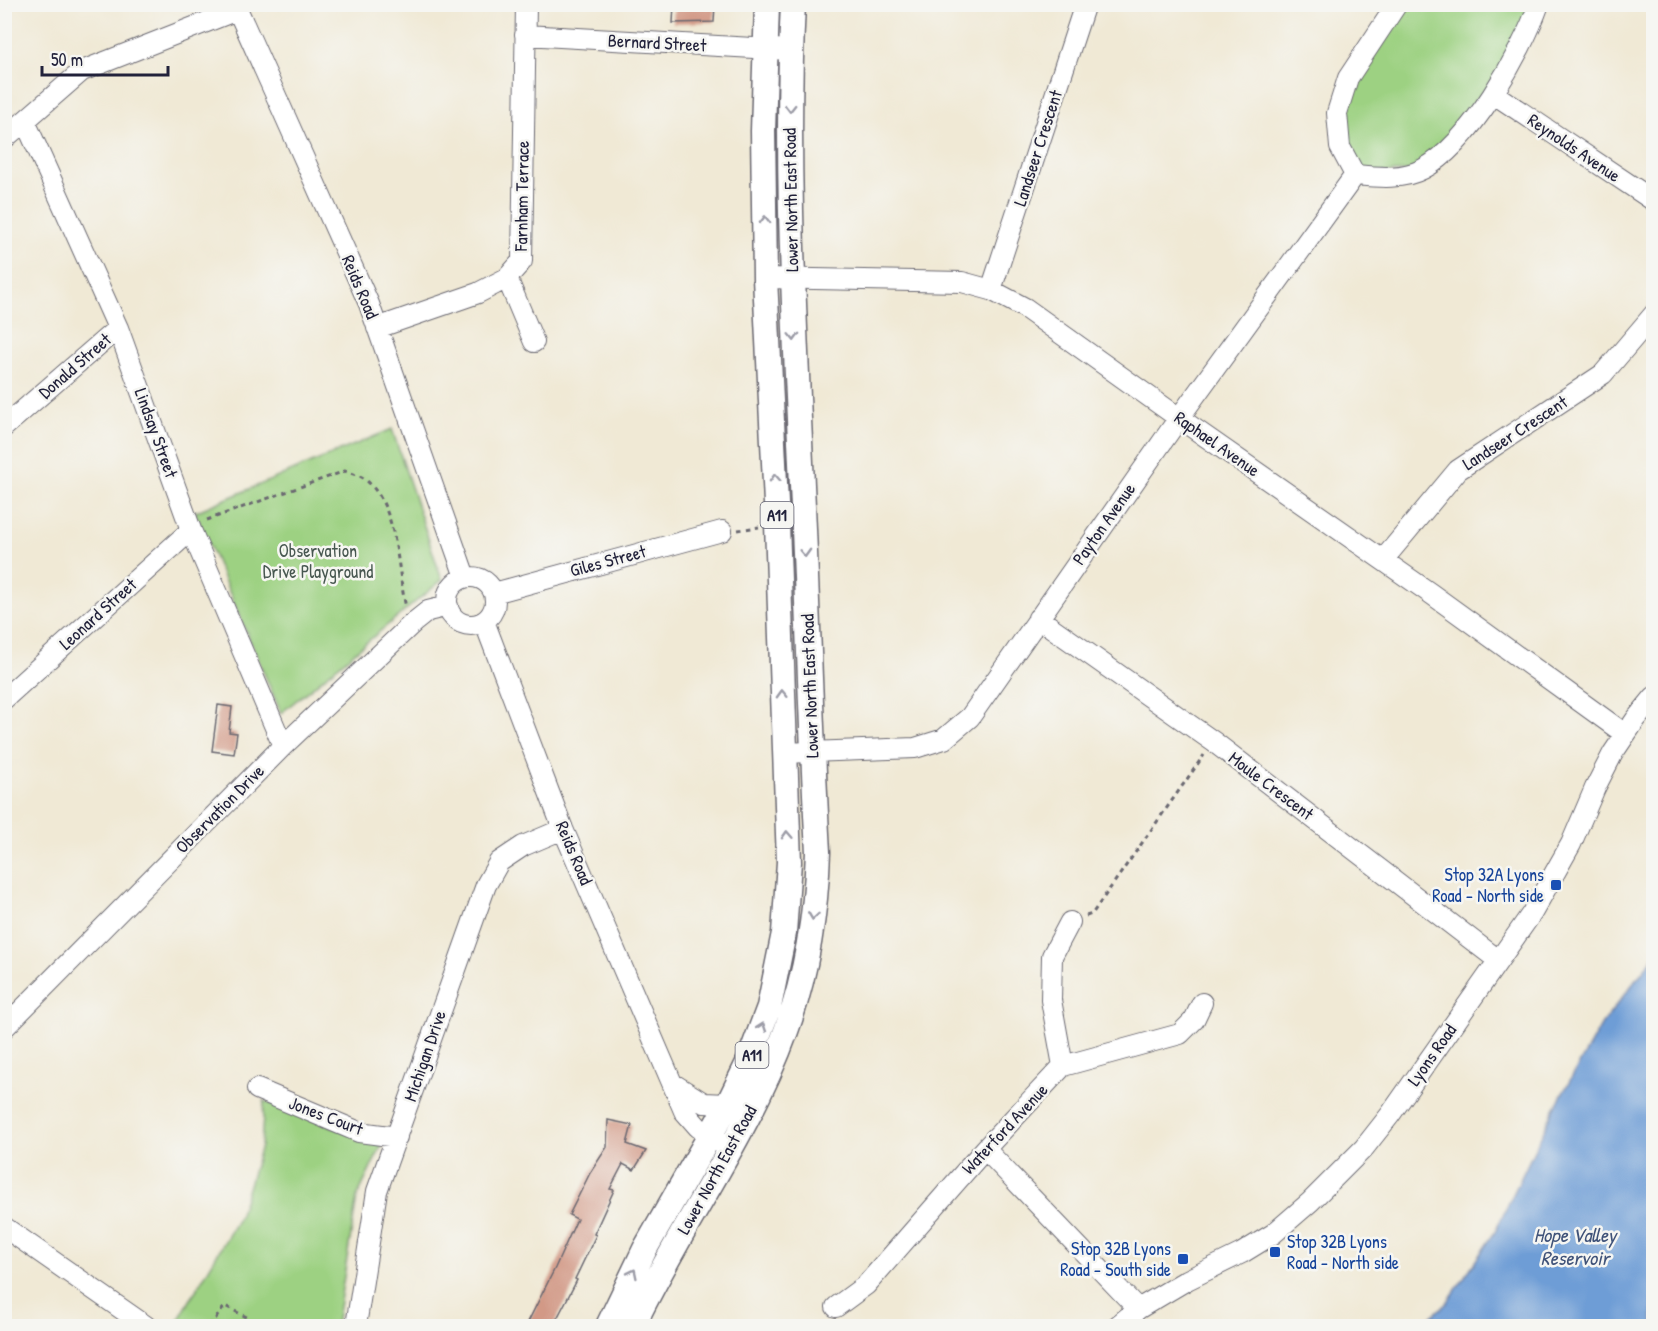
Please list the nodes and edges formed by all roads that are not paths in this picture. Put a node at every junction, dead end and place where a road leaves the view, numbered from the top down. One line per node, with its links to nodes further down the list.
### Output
1 (526, 4): 8 (street, Farnham Terrace)
2 (767, 4): 9 (main road, Lower North East Road / A11)
3 (793, 4): 10 (main road, Lower North East Road / A11)
4 (1084, 4): 19 (street, Landseer Crescent)
5 (1539, 4): 11 (street)
6 (236, 7): 12 (street); 22 (street, Reids Road)
7 (1388, 7): 14 (street)
8 (525, 36): 9 (street, Bernard Street); 16 (street, Farnham Terrace)
9 (766, 50): 10 (street, Bernard Street); 17 (main road, Lower North East Road / A11, one-way to 9)
10 (790, 50): 18 (main road, Lower North East Road / A11, one-way to 18)
11 (1494, 94): 14 (street); 15 (street, Reynolds Avenue)
12 (25, 121): 13 (street); 21 (street, Lindsay Street)
13 (4, 139)
14 (1355, 175): 24 (street, Payton Avenue)
15 (1653, 201)
16 (507, 278): 22 (street); 23 (street)
17 (765, 278): 18 (street, Raphael Avenue); 38 (main road, Lower North East Road / A11, one-way to 17)
18 (792, 279): 19 (street, Raphael Avenue); 39 (main road, Lower North East Road / A11, one-way to 39)
19 (991, 290): 24 (street, Raphael Avenue)
20 (1653, 314): 28 (street, Landseer Crescent)
21 (118, 328): 25 (street, Donald Street); 26 (street, Lindsay Street)
22 (377, 328): 29 (street, Reids Road)
23 (534, 342)
24 (1179, 418): 28 (street, Raphael Avenue); 32 (street, Payton Avenue)
25 (4, 427)
26 (189, 526): 35 (street, Leonard Street); 37 (street, Lindsay Street)
27 (722, 531): 30 (street, Giles Street)
28 (1383, 560): 36 (street, Raphael Avenue)
29 (465, 577): 30 (street); 31 (street)
30 (495, 593): 33 (street)
31 (448, 606): 33 (street); 37 (street, Observation Drive)
32 (1038, 618): 39 (street, Payton Avenue); 42 (street, Moule Crescent)
33 (484, 621): 40 (street, Reids Road)
34 (1653, 697): 36 (street, Lyons Road)
35 (4, 699)
36 (1625, 734): 42 (street, Lyons Road)
37 (283, 746): 44 (street, Observation Drive)
38 (784, 753): 39 (street, Payton Avenue); 48 (main road, Lower North East Road / A11, one-way to 38)
39 (812, 753): 51 (main road, Lower North East Road / A11, one-way to 51)
40 (563, 829): 46 (street, Reids Road); 49 (street, Michigan Drive)
41 (1070, 922): 45 (street)
42 (1498, 960): 55 (street, Lyons Road)
43 (1202, 1003): 45 (street)
44 (4, 1028)
45 (1063, 1066): 52 (street, Waterford Avenue)
46 (672, 1083): 48 (street); 50 (street, Reids Road)
47 (257, 1089): 49 (street, Jones Court)
48 (728, 1104): 50 (main road, Lower North East Road / A11)
49 (397, 1137): 57 (street, Michigan Drive)
50 (710, 1137): 51 (street, Reids Road); 58 (main road, Lower North East Road / A11, one-way to 50)
51 (731, 1148): 59 (main road, Lower North East Road / A11)
52 (985, 1149): 54 (street, Waterford Avenue); 55 (street)
53 (4, 1227): 56 (street)
54 (836, 1307)
55 (1138, 1310): 60 (street, Lyons Road)
56 (146, 1326)
57 (356, 1326)
58 (608, 1326)
59 (633, 1326)
60 (1117, 1326)

